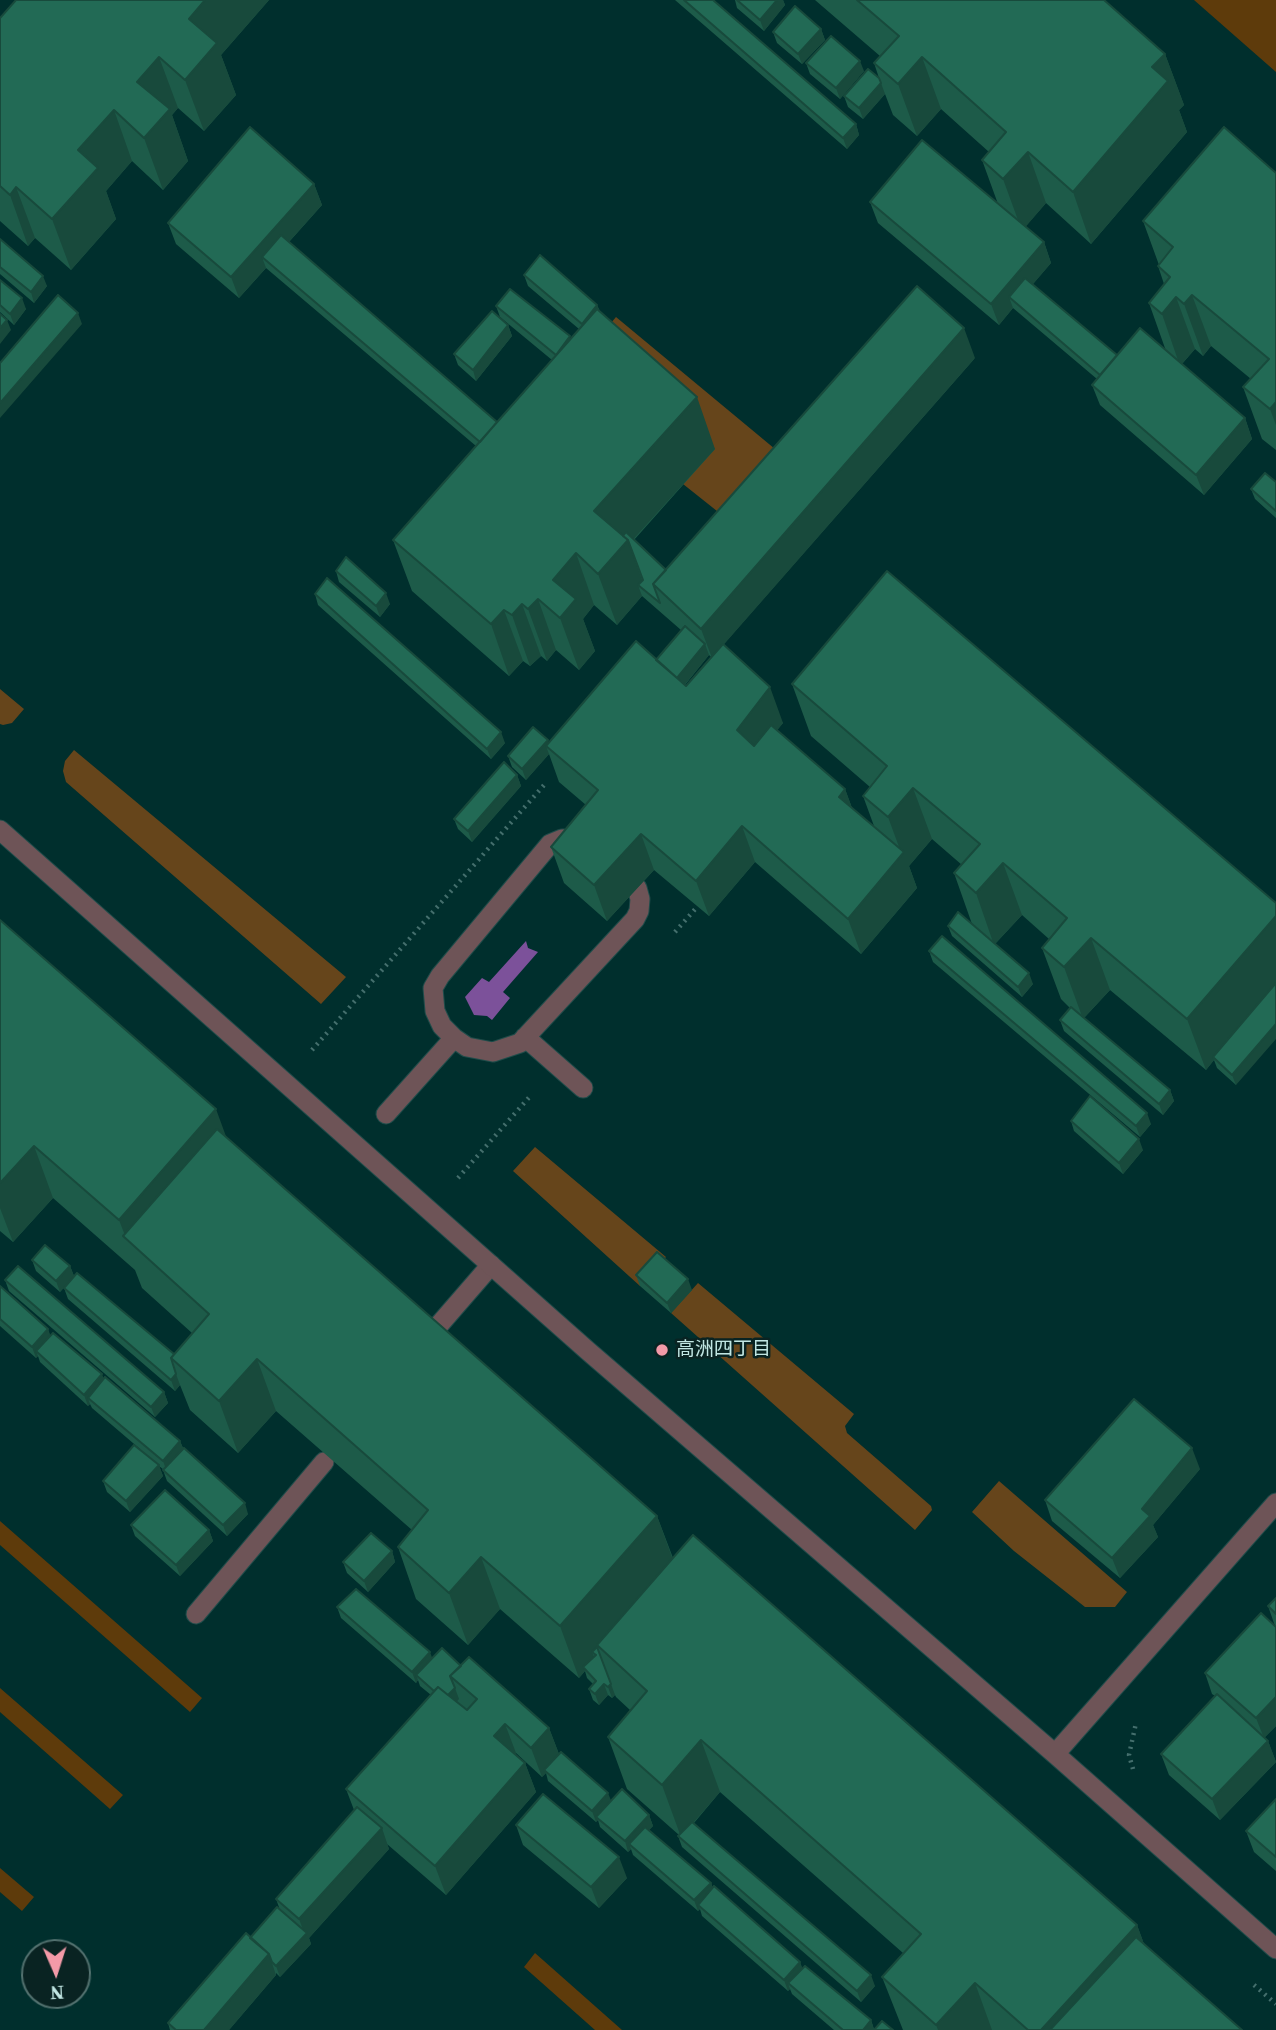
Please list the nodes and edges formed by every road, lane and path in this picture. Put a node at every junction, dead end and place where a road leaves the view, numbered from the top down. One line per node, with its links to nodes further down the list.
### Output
1 (544, 785): 7 (path)
2 (0, 830): 10 (street)
3 (593, 848): 6 (street)
4 (637, 888): 5 (street)
5 (525, 1037): 6 (street); 8 (street)
6 (454, 1038): 9 (street)
7 (312, 1050)
8 (583, 1088)
9 (386, 1114)
10 (491, 1265): 11 (street); 16 (street)
11 (426, 1340)
12 (324, 1462): 14 (street)
13 (1276, 1503): 16 (street)
14 (196, 1614)
15 (1137, 1719): 17 (path)
16 (1055, 1754): 18 (street)
17 (1136, 1778)
18 (1276, 1949)

